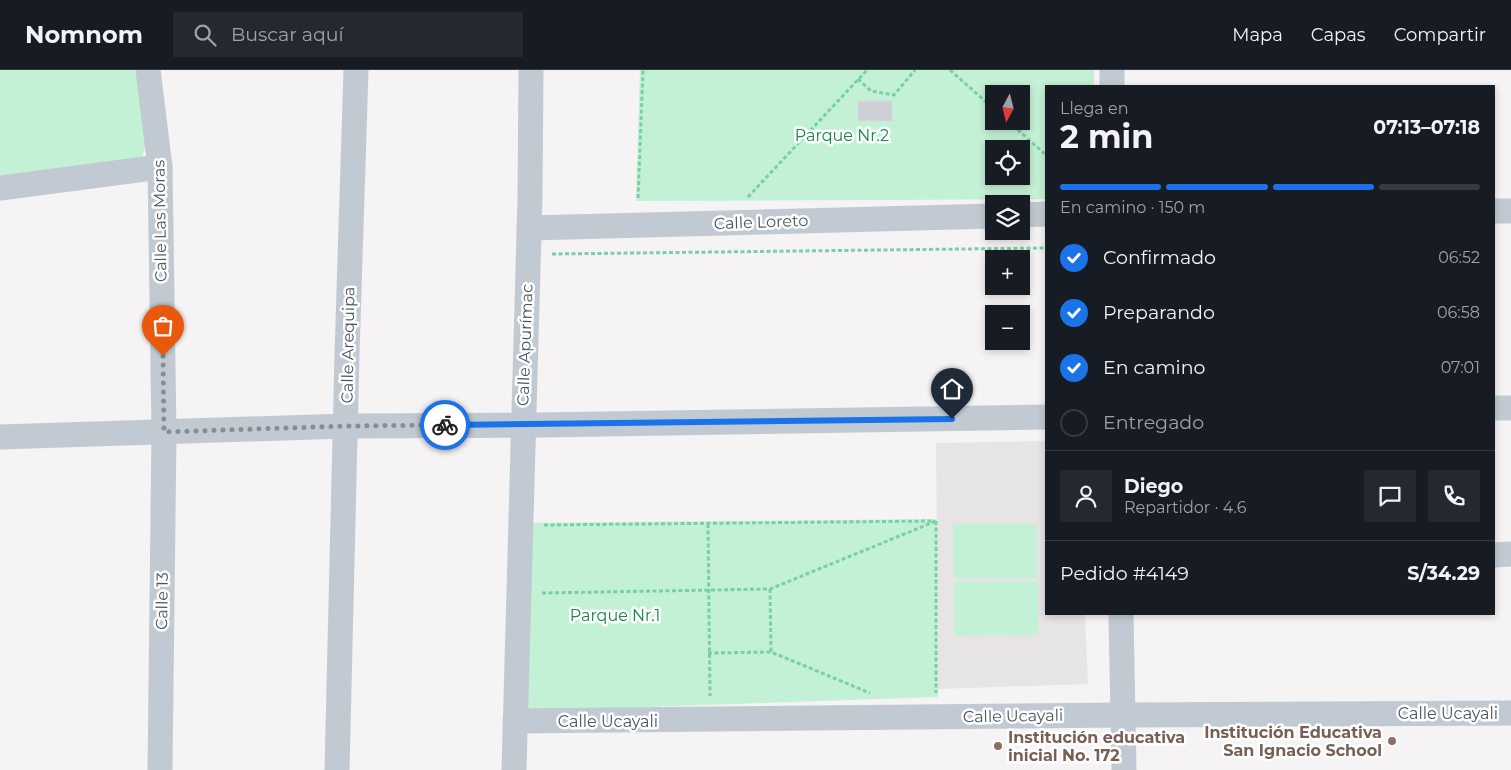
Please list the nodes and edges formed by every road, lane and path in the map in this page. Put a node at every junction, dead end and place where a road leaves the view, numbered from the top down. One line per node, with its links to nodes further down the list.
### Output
1 (148, 70): 14 (street, Calle Las Moras)
2 (356, 70): 30 (street, Calle Arequipa)
3 (532, 70): 23 (street, Calle Apurímac)
4 (643, 70): 17 (path)
5 (867, 70): 9 (path)
6 (915, 70): 9 (path)
7 (950, 70): 11 (path)
8 (1112, 70): 10 (street)
9 (858, 79): 16 (path)
10 (1112, 85)
11 (985, 101)
12 (1018, 130): 13 (path)
13 (1045, 155)
14 (160, 167): 15 (street); 31 (street, Calle Las Moras)
15 (0, 188)
16 (748, 197)
17 (638, 198)
18 (1495, 211): 19 (street)
19 (1511, 211)
20 (1045, 214): 21 (street)
21 (1030, 215)
22 (985, 216): 23 (street, Calle Loreto)
23 (529, 228): 29 (street, Calle Apurímac)
24 (1045, 248): 25 (path)
25 (542, 254)
26 (1495, 408): 27 (street)
27 (1511, 408)
28 (1045, 417): 29 (street)
29 (523, 425): 30 (street); 49 (street, Calle Apurímac)
30 (346, 426): 31 (street); 51 (street, Calle Arequipa)
31 (164, 432): 32 (street); 50 (street, Calle 13)
32 (0, 437)
33 (936, 521): 34 (path); 38 (path); 44 (path)
34 (708, 524): 35 (path); 39 (path)
35 (543, 525)
36 (1511, 554): 37 (street)
37 (1495, 555)
38 (770, 589): 39 (path); 42 (path)
39 (708, 590): 40 (path); 43 (path)
40 (532, 593)
41 (1121, 615): 47 (street)
42 (771, 652): 43 (path); 45 (path)
43 (708, 653): 48 (path)
44 (936, 695)
45 (878, 696)
46 (1511, 713): 47 (street, Calle Ucayali)
47 (1123, 714): 48 (street, Calle Ucayali); 53 (street)
48 (711, 720): 49 (street, Calle Ucayali)
49 (516, 721): 52 (street, Calle Apurímac)
50 (160, 770)
51 (338, 770)
52 (514, 770)
53 (1124, 770)

